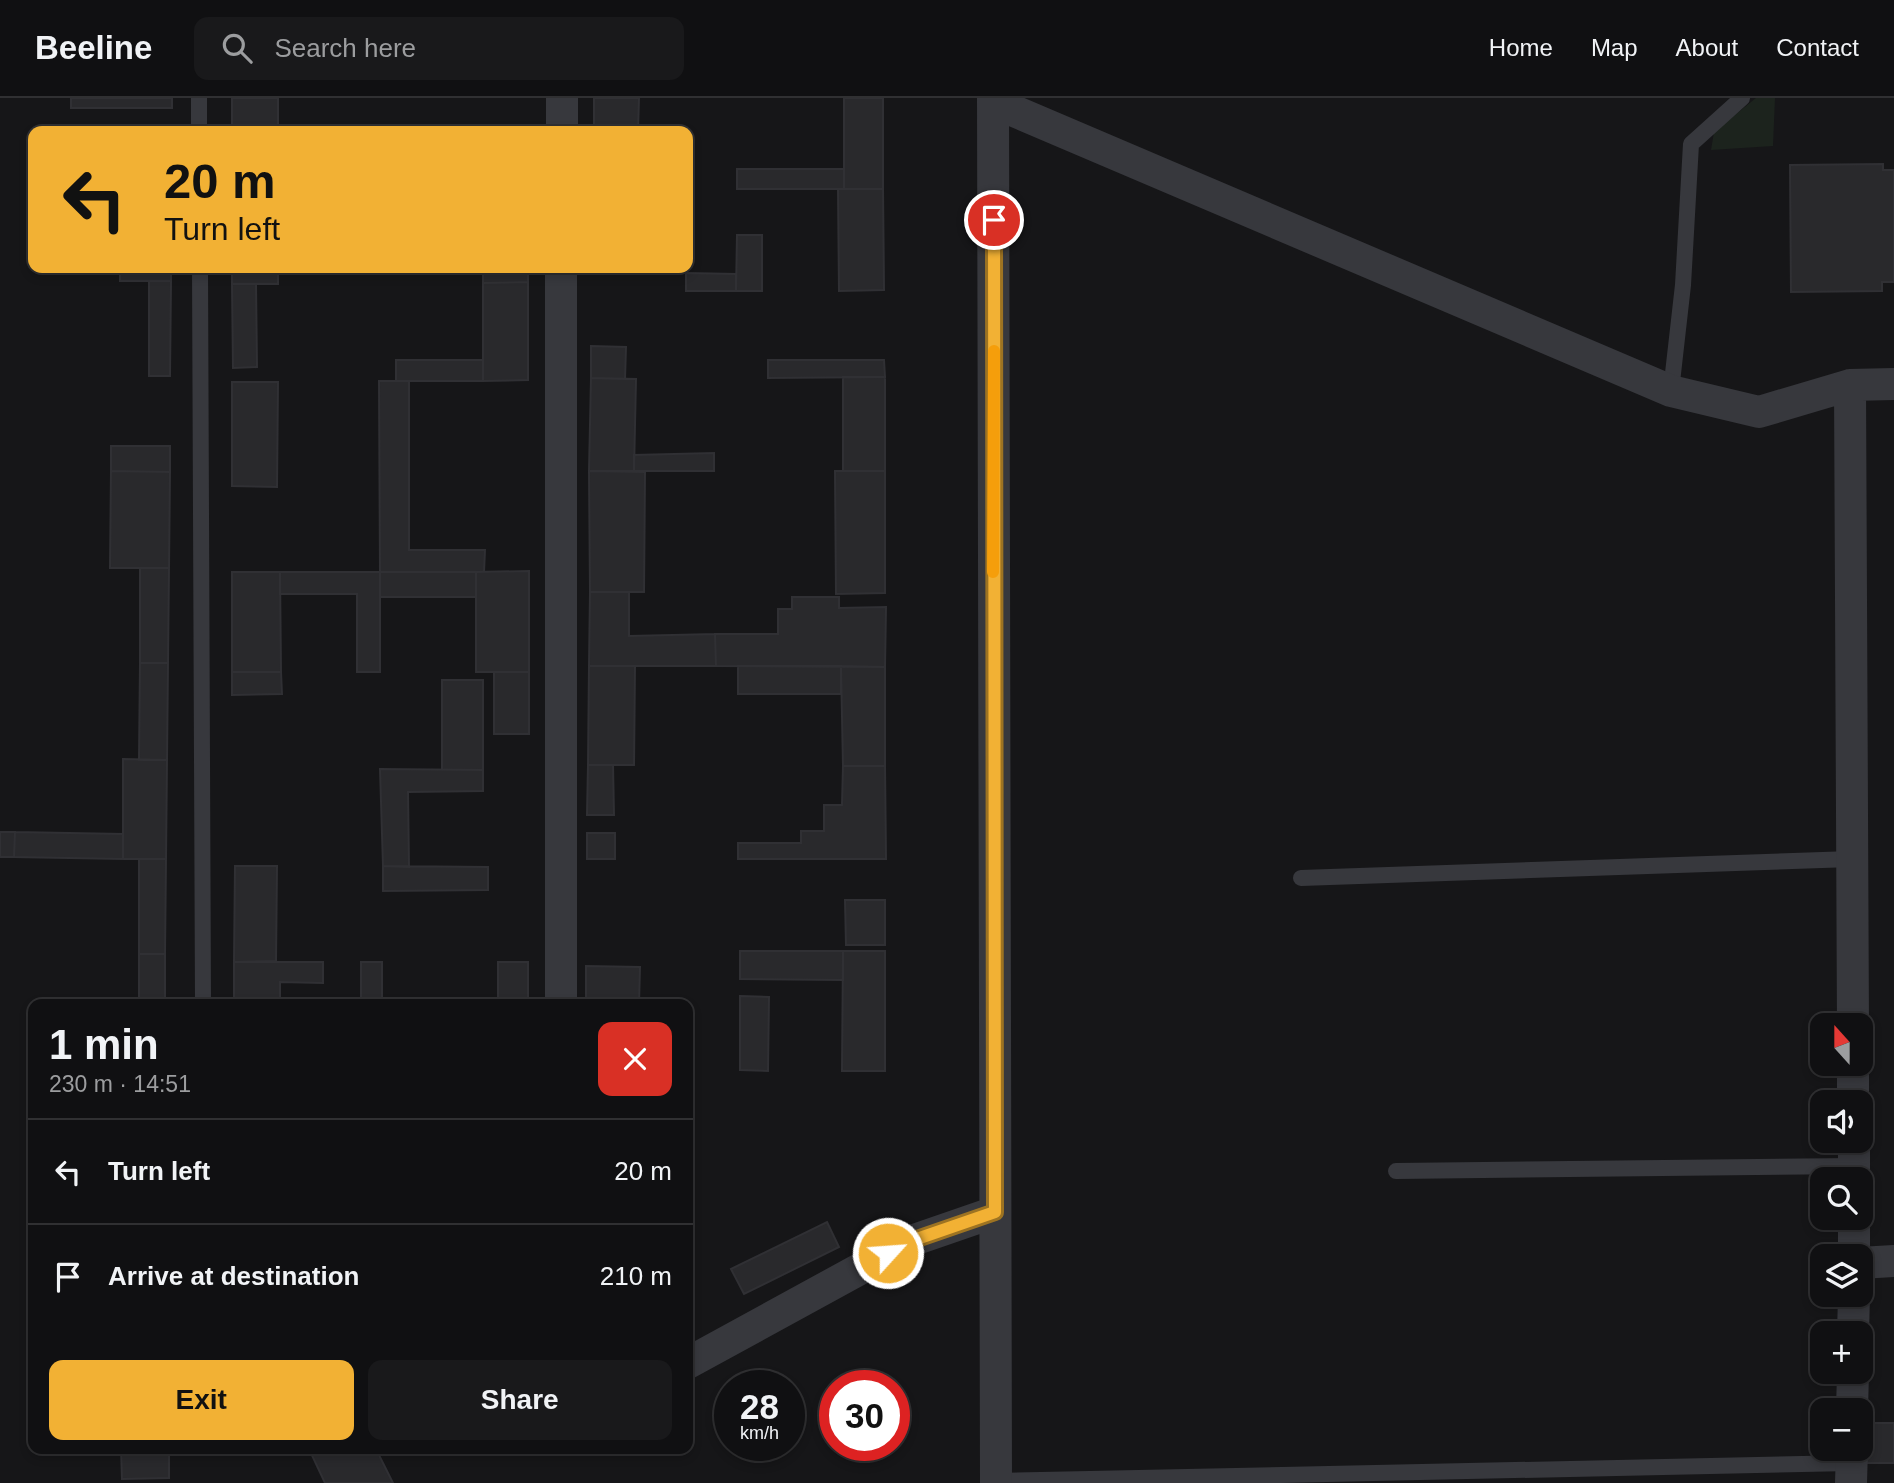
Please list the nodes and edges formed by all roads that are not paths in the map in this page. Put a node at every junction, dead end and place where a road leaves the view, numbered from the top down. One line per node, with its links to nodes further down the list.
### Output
1 (199, 98): 5 (lane)
2 (562, 98): 6 (street)
3 (1742, 98): 11 (lane)
4 (993, 100): 11 (street); 19 (street)
5 (199, 126)
6 (562, 126)
7 (200, 273): 14 (lane)
8 (561, 273): 15 (street)
9 (1894, 384): 10 (street)
10 (1850, 385): 11 (street); 12 (street)
11 (1671, 391)
12 (1852, 859): 13 (lane); 16 (street)
13 (1301, 878)
14 (203, 999)
15 (561, 999)
16 (1853, 1013)
17 (1854, 1162): 18 (lane)
18 (1396, 1171)
19 (995, 1212): 22 (street); 24 (street)
20 (1894, 1261): 21 (street)
21 (1873, 1262)
22 (693, 1360)
23 (1851, 1465): 24 (lane)
24 (996, 1482)

